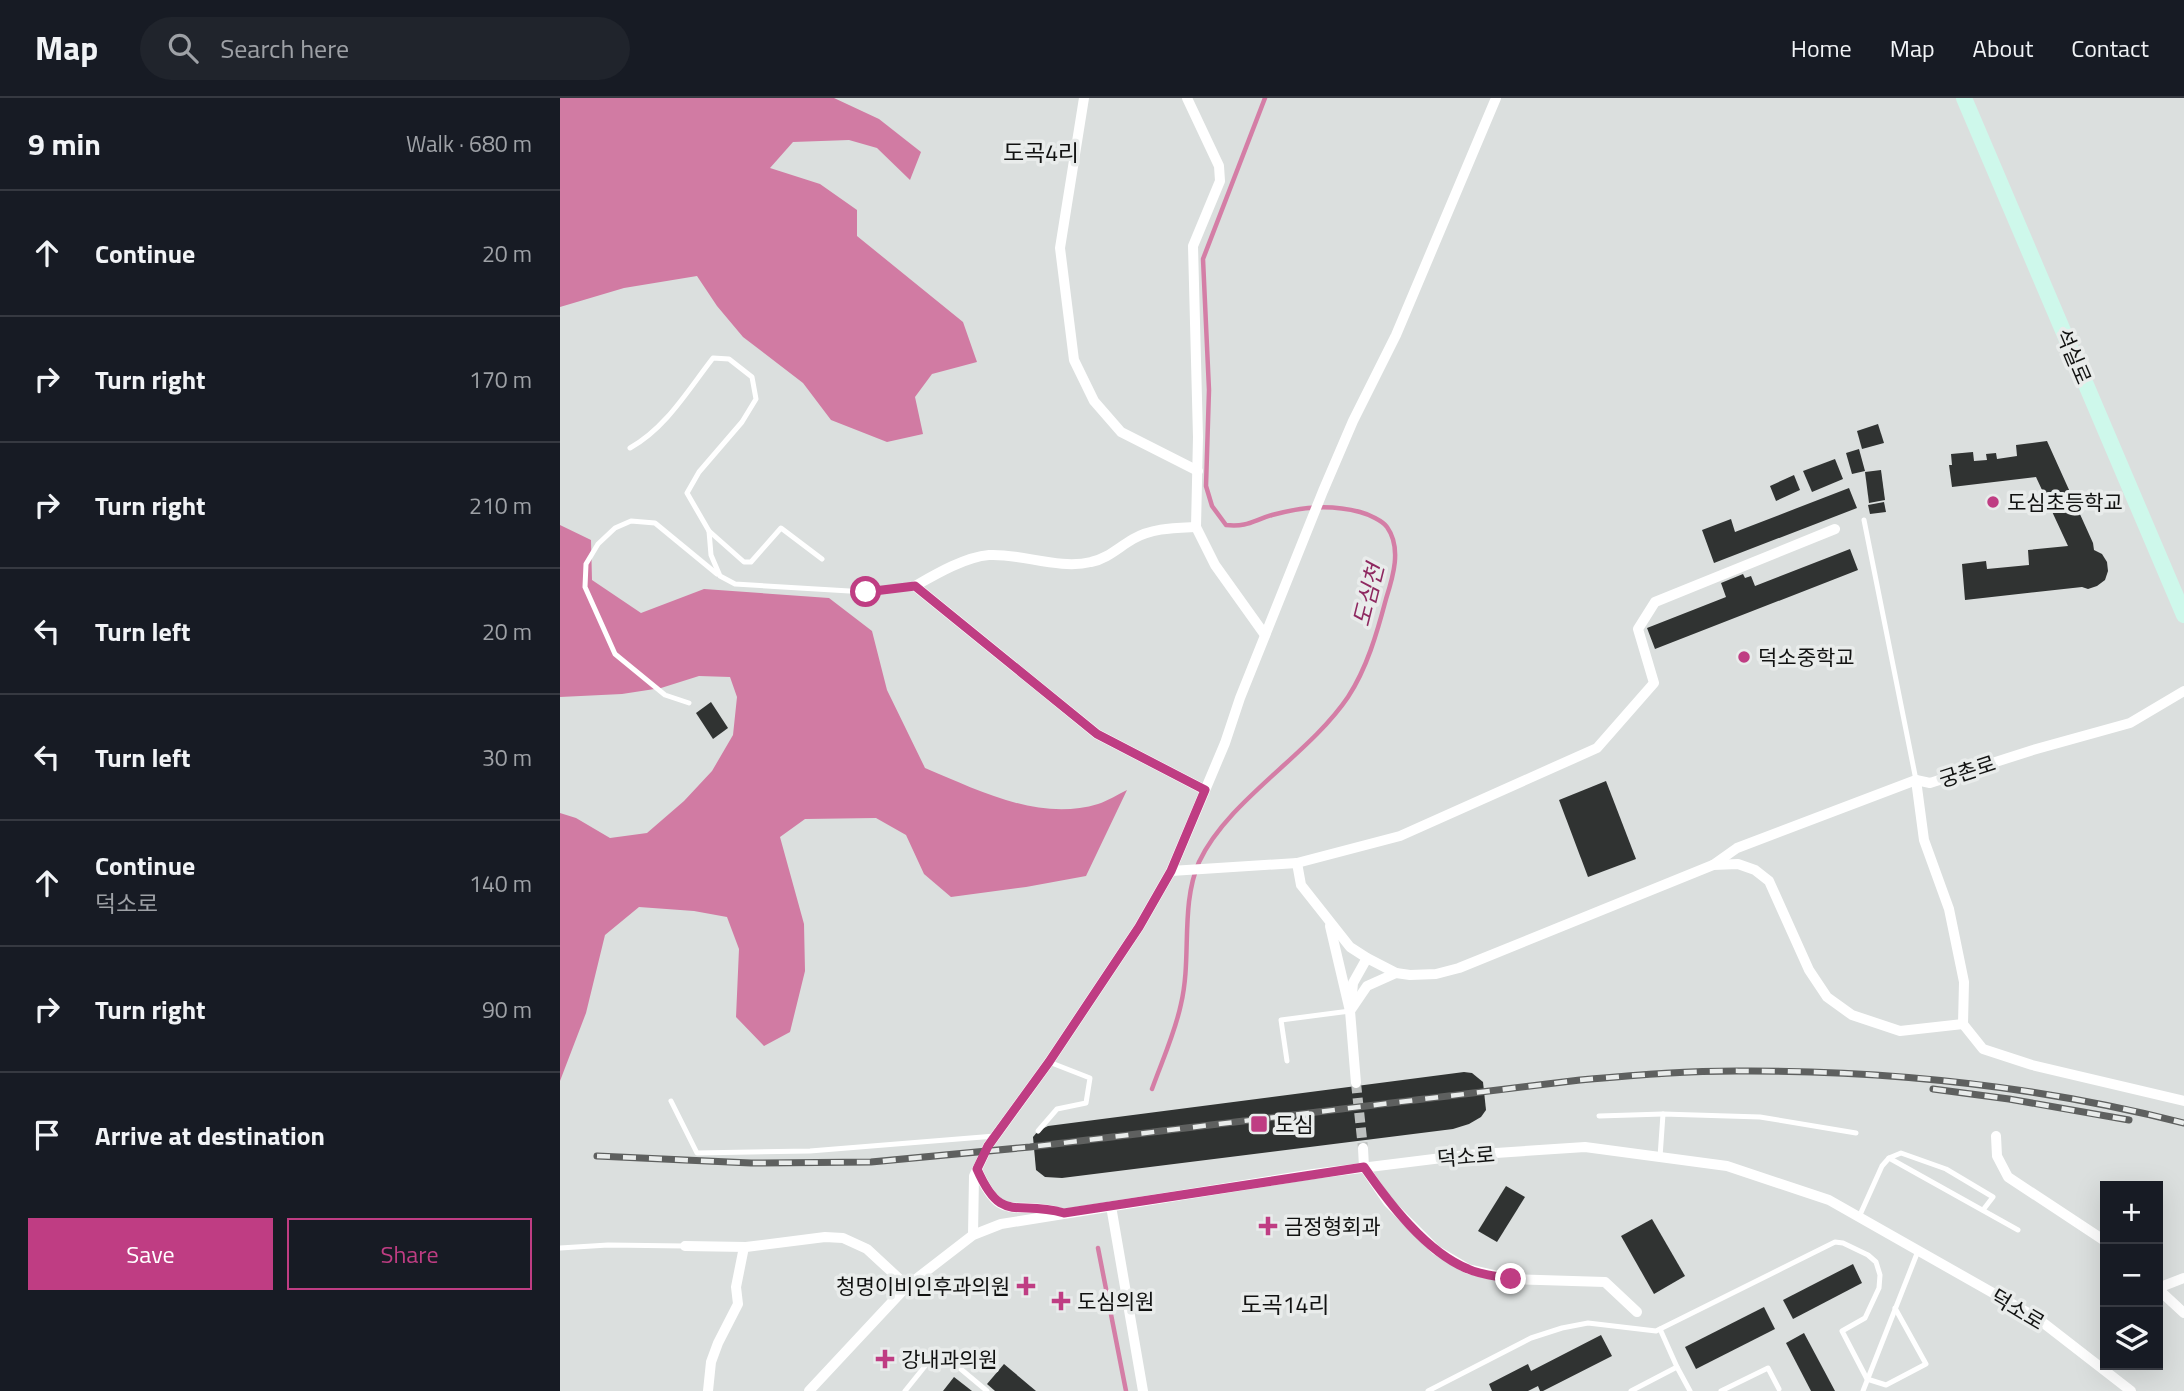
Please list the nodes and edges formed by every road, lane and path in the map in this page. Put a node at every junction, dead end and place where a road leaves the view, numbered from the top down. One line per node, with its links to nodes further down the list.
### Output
1 (1084, 98): 6 (street)
2 (1187, 98): 6 (street)
3 (1496, 98): 15 (street)
4 (1964, 98): 14 (street, 석실로)
5 (630, 448): 10 (lane)
6 (1198, 471): 8 (street)
7 (1864, 520): 18 (lane)
8 (1196, 527): 13 (street); 15 (street)
9 (1835, 529): 20 (street)
10 (709, 531): 11 (lane); 12 (lane)
11 (822, 559)
12 (720, 576): 13 (lane); 17 (lane)
13 (915, 586): 19 (street)
14 (2184, 615)
15 (1265, 635): 19 (street)
16 (2184, 691): 18 (street, 궁촌로)
17 (688, 703)
18 (1916, 780): 21 (street, 궁촌로); 27 (street)
19 (1205, 790): 22 (street)
20 (1297, 863): 22 (street); 23 (street)
21 (1713, 865): 25 (street); 27 (street)
22 (1171, 871): 29 (street)
23 (1328, 921): 24 (street); 26 (street)
24 (1367, 958): 25 (street); 26 (street)
25 (1396, 973): 26 (street)
26 (1350, 1011): 28 (lane); 30 (street)
27 (1963, 1024): 32 (street)
28 (1287, 1061)
29 (1049, 1062): 35 (lane); 37 (street)
30 (1356, 1083)
31 (671, 1101): 37 (lane)
32 (2184, 1101)
33 (1663, 1114): 34 (lane); 36 (lane); 40 (lane)
34 (1599, 1116)
35 (1038, 1131)
36 (1856, 1133)
37 (995, 1136): 43 (street)
38 (1996, 1136): 50 (street)
39 (1363, 1148): 42 (street)
40 (1660, 1157): 42 (street, 덕소로); 47 (street, 덕소로)
41 (1889, 1158): 45 (lane); 45 (lane); 47 (lane)
42 (1364, 1167): 44 (street, 덕소로); 60 (street)
43 (977, 1169): 46 (street); 49 (street)
44 (1111, 1206): 46 (street, 덕소로); 70 (street)
45 (1983, 1210): 48 (lane)
46 (1064, 1213): 49 (street, 덕소로)
47 (1858, 1217): 54 (street, 덕소로)
48 (2018, 1230)
49 (973, 1235): 56 (street, 덕소로)
50 (2100, 1238)
51 (685, 1246): 52 (street); 53 (lane)
52 (744, 1247): 56 (street); 66 (street)
53 (560, 1248)
54 (1918, 1251): 59 (lane); 76 (street, 덕소로)
55 (2184, 1278): 57 (street)
56 (907, 1286): 67 (street, 덕소로)
57 (2163, 1287)
58 (2163, 1294): 61 (street)
59 (1895, 1308): 64 (lane); 64 (lane)
60 (1637, 1312)
61 (2184, 1313)
62 (1660, 1329): 63 (lane); 64 (lane); 71 (lane)
63 (1677, 1367): 72 (lane); 73 (lane)
64 (1867, 1379): 75 (lane)
65 (1779, 1389): 74 (lane)
66 (708, 1391)
67 (809, 1391)
68 (905, 1391): 69 (lane)
69 (987, 1391)
70 (1143, 1391)
71 (1428, 1391)
72 (1631, 1391)
73 (1690, 1391)
74 (1721, 1391)
75 (1863, 1391)
76 (2131, 1391)

